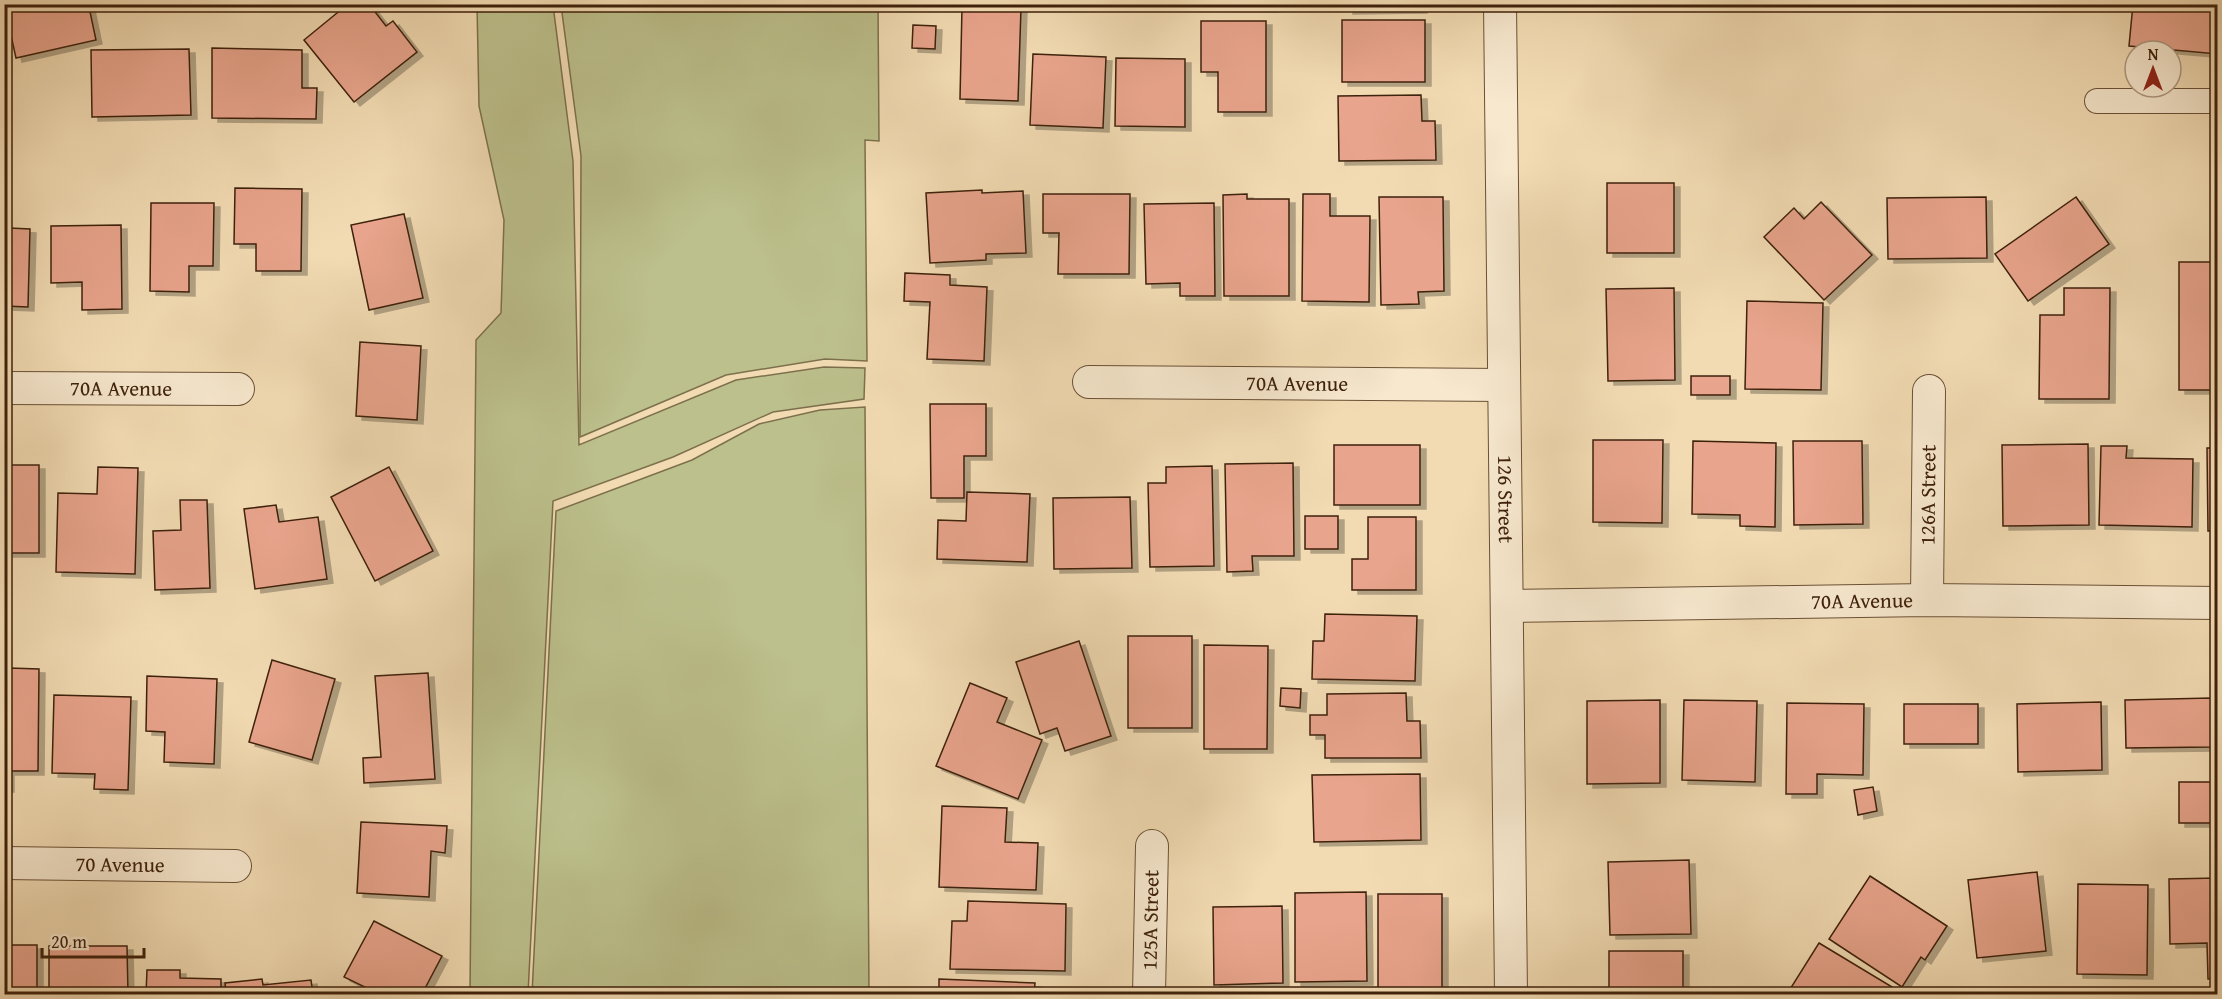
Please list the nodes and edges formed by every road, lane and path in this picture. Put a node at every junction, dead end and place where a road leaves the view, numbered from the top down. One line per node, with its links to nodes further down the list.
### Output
1 (1500, 4): 5 (street, 126 Street)
2 (2097, 101): 3 (street)
3 (2217, 101)
4 (1089, 382): 5 (street, 70A Avenue)
5 (1504, 385): 11 (street, 126 Street)
6 (4, 388): 7 (street, 70A Avenue)
7 (238, 388)
8 (1929, 391): 9 (street, 126A Street)
9 (1927, 600): 10 (street, 70A Avenue); 11 (street, 70A Avenue)
10 (2217, 603)
11 (1508, 606): 16 (street, 126 Street)
12 (1152, 846): 15 (street, 125A Street)
13 (4, 863): 14 (street, 70 Avenue)
14 (235, 866)
15 (1149, 994)
16 (1510, 994)

